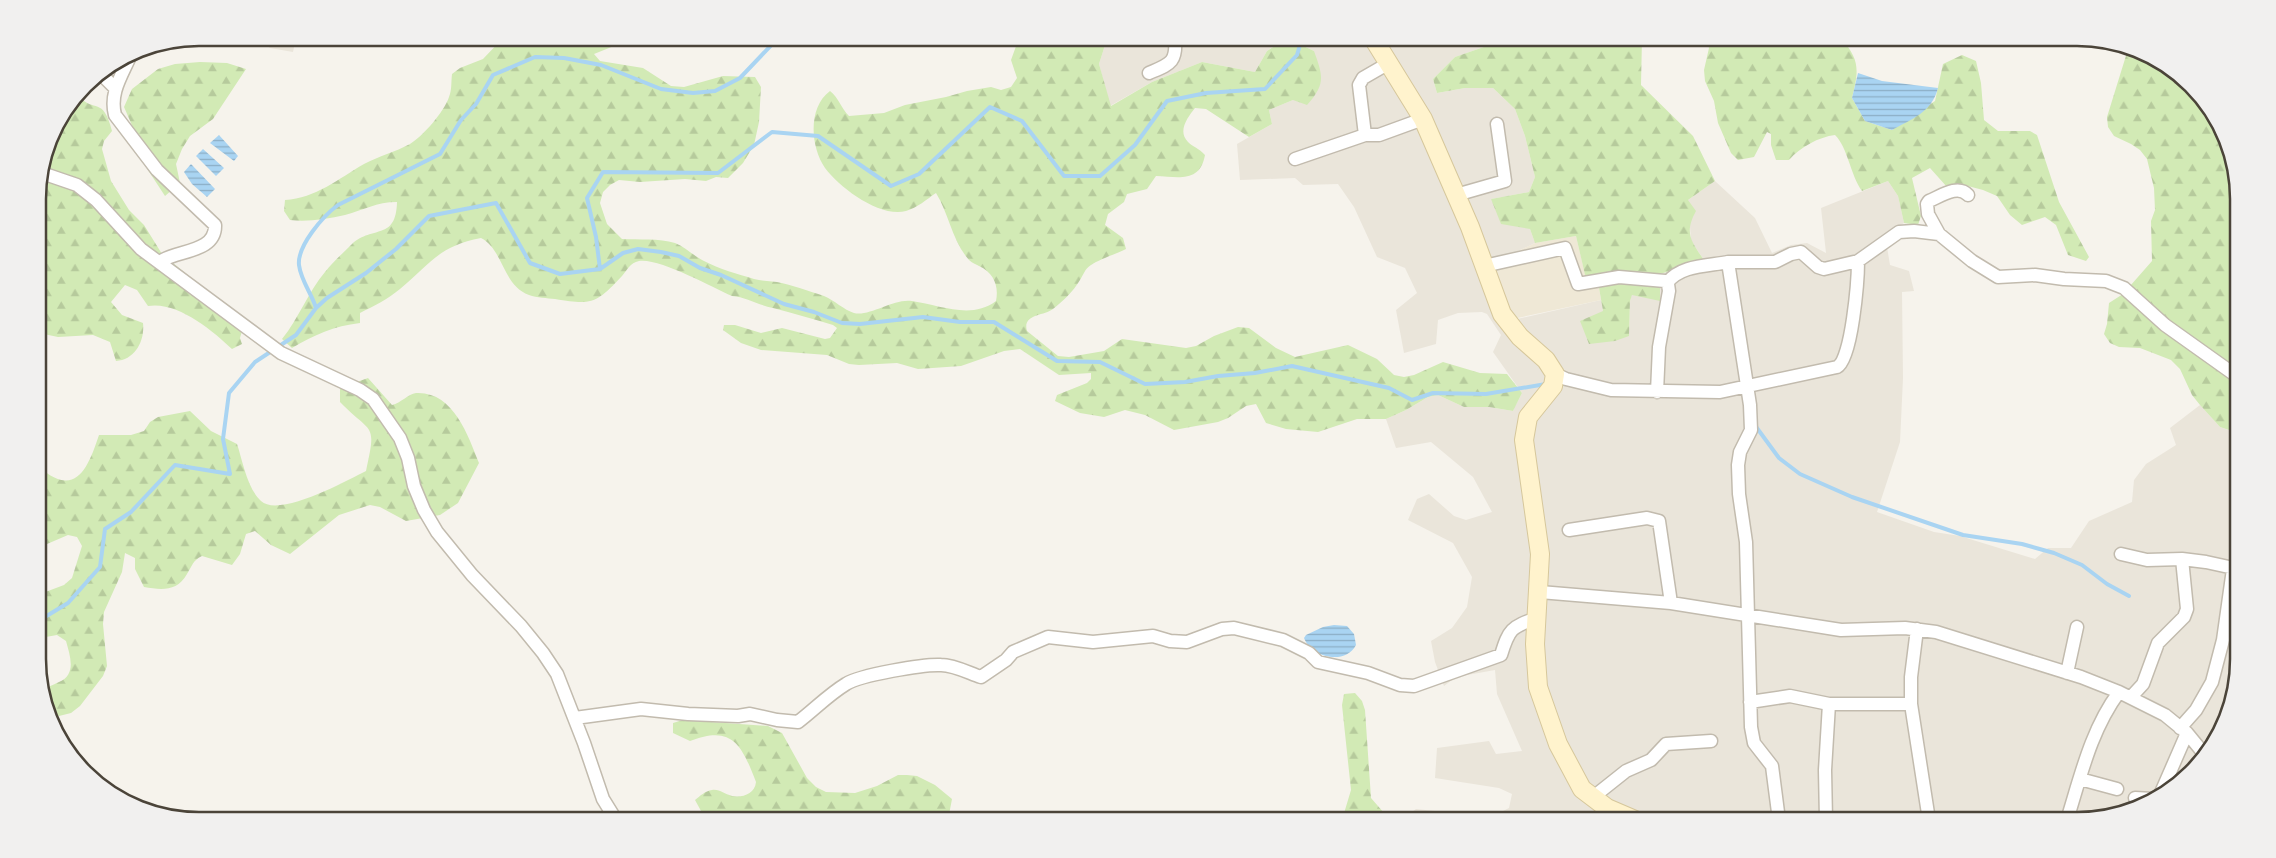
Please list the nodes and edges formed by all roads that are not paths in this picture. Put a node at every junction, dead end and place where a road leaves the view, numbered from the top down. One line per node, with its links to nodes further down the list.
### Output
1 (1175, 46): 5 (street)
2 (1382, 46): 3 (street)
3 (1389, 63): 8 (street); 10 (street)
4 (126, 66): 7 (street)
5 (1149, 73)
6 (106, 78): 7 (street)
7 (116, 88): 17 (street)
8 (1423, 119): 10 (street); 14 (street)
9 (1497, 124): 14 (street)
10 (1365, 135): 11 (street)
11 (1295, 160)
12 (49, 175): 17 (street)
13 (1968, 195): 15 (street)
14 (1456, 196): 18 (street)
15 (1939, 234): 19 (street); 21 (street)
16 (1728, 262): 19 (street); 20 (street); 23 (street)
17 (161, 264): 41 (street)
18 (1484, 266): 20 (street); 22 (street)
19 (1858, 266): 23 (street)
20 (1667, 283): 24 (street)
21 (2230, 372)
22 (1555, 378): 24 (street); 29 (street)
23 (1747, 388): 24 (street); 32 (street)
24 (1657, 392)
25 (1569, 530): 31 (street)
26 (2121, 554): 27 (street)
27 (2182, 559): 28 (street); 37 (street)
28 (2230, 568)
29 (1540, 592): 31 (street); 33 (street)
30 (2230, 599): 42 (street)
31 (1671, 603): 32 (street)
32 (1748, 615): 35 (street); 38 (street)
33 (1537, 618): 41 (street); 48 (street)
34 (2077, 627): 36 (street)
35 (1917, 629): 36 (street); 40 (street)
36 (2067, 673): 37 (street)
37 (2125, 694): 42 (street); 45 (street)
38 (1750, 702): 39 (street); 52 (street)
39 (1829, 704): 40 (street); 53 (street)
40 (1911, 704): 54 (street)
41 (575, 718): 56 (street)
42 (2183, 731): 44 (street); 46 (street)
43 (1711, 741): 48 (street)
44 (2200, 750)
45 (2080, 779): 47 (street); 55 (street)
46 (2164, 784)
47 (2118, 789)
48 (1592, 798): 51 (street)
49 (2135, 798): 50 (street)
50 (2139, 798)
51 (1615, 811)
52 (1778, 811)
53 (1826, 811)
54 (1928, 811)
55 (2071, 811)
56 (611, 812)

